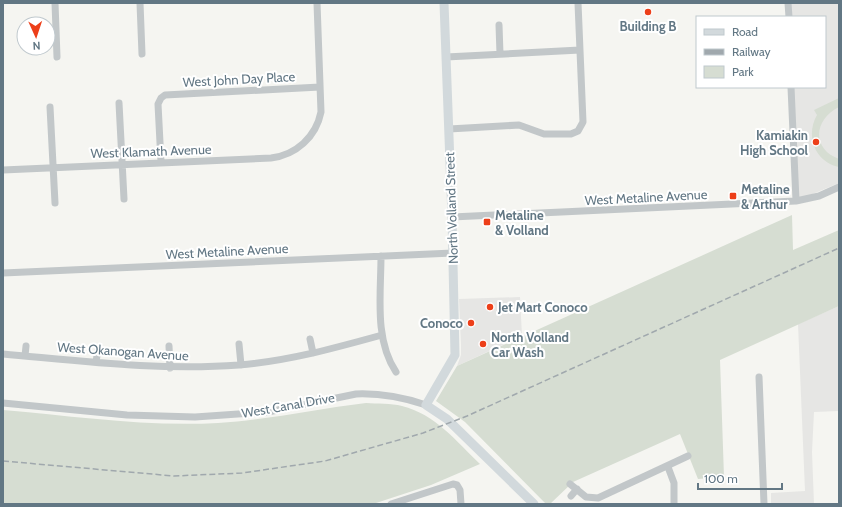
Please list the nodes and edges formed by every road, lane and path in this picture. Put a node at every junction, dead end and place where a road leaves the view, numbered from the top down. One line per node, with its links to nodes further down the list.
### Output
1 (55, 3): 12 (street)
2 (140, 3): 10 (street)
3 (317, 3): 14 (street)
4 (444, 3): 13 (main road, North Volland Street)
5 (578, 3): 9 (street)
6 (788, 3): 7 (street)
7 (789, 16)
8 (499, 25): 11 (street)
9 (580, 50): 11 (street); 18 (street)
10 (142, 54)
11 (500, 54): 13 (street)
12 (57, 57)
13 (446, 57): 18 (main road, North Volland Street)
14 (320, 87): 19 (street, West Klamath Avenue); 19 (street, West John Day Place)
15 (791, 88): 25 (street)
16 (119, 103): 20 (street)
17 (50, 107): 21 (street)
18 (448, 129): 27 (main road, North Volland Street)
19 (161, 162): 20 (street, West Klamath Avenue)
20 (122, 164): 21 (street, West Klamath Avenue); 24 (street)
21 (53, 167): 22 (street, West Klamath Avenue); 26 (street)
22 (3, 170)
23 (839, 187): 25 (street, West Metaline Avenue)
24 (124, 199)
25 (796, 201): 27 (street, West Metaline Avenue)
26 (55, 202)
27 (452, 217): 28 (main road, North Volland Street)
28 (453, 253): 29 (street, West Metaline Avenue); 46 (main road, North Volland Street)
29 (381, 256): 30 (street, West Metaline Avenue); 31 (street)
30 (3, 273)
31 (382, 335): 37 (street, West Okanogan Avenue); 43 (street)
32 (310, 339): 37 (street)
33 (239, 344): 41 (street)
34 (26, 346): 39 (street)
35 (169, 346): 42 (street)
36 (98, 349): 40 (street)
37 (313, 353): 41 (street, West Okanogan Avenue)
38 (3, 354): 39 (street, West Okanogan Avenue)
39 (25, 356): 40 (street, West Okanogan Avenue)
40 (96, 362): 42 (street, West Okanogan Avenue)
41 (241, 365): 42 (street, West Okanogan Avenue)
42 (170, 368)
43 (396, 372)
44 (759, 377): 56 (street)
45 (3, 403): 46 (street, West Canal Drive)
46 (426, 405): 54 (main road, West Canal Drive)
47 (688, 456): 48 (street)
48 (668, 467): 50 (street); 55 (street)
49 (570, 484): 50 (street)
50 (577, 490): 51 (street)
51 (571, 496)
52 (391, 504): 53 (street)
53 (461, 504)
54 (534, 504)
55 (674, 504)
56 (764, 504)

